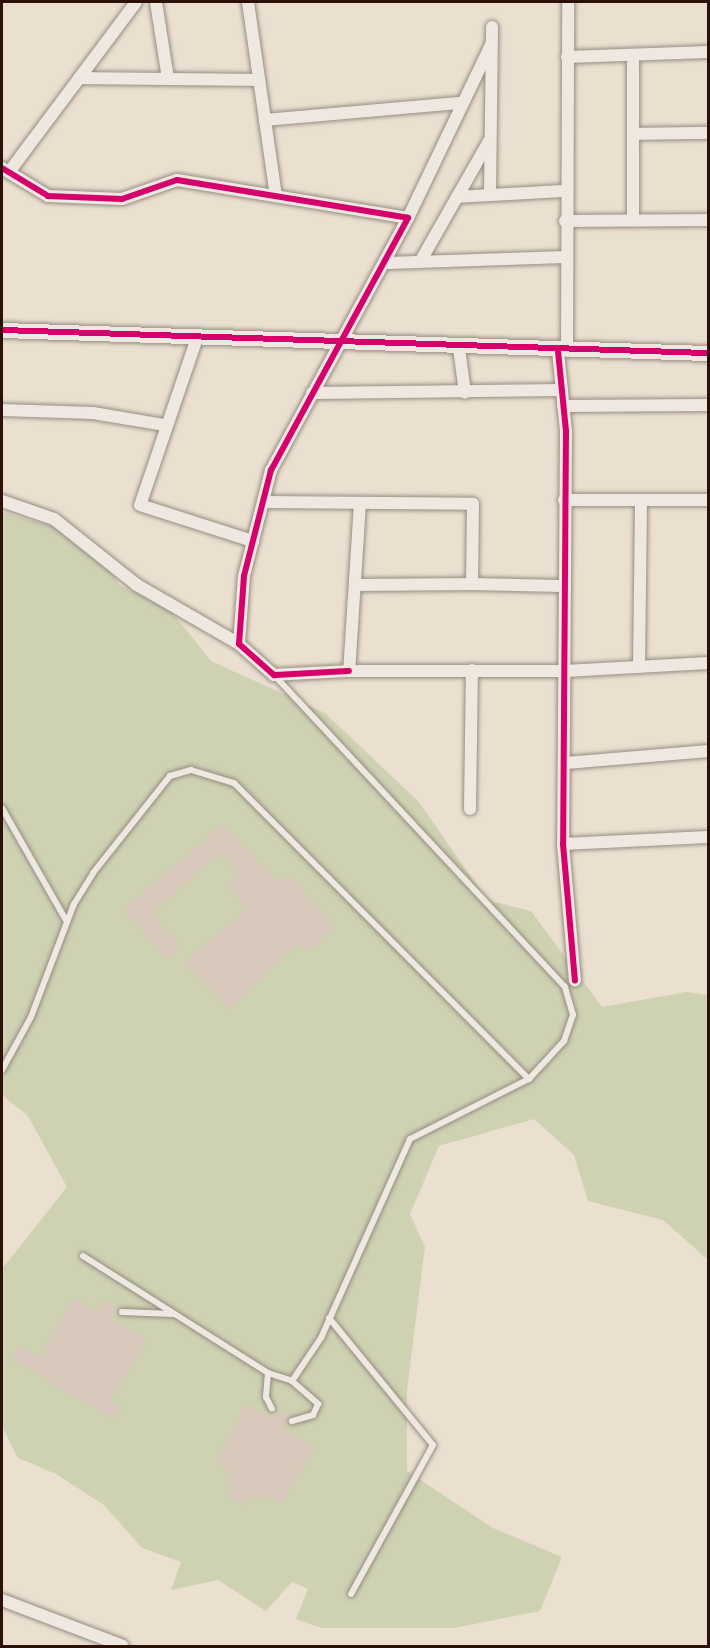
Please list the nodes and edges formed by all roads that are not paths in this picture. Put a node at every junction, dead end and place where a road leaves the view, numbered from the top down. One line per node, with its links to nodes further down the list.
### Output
1 (136, 2): 10 (street)
2 (156, 2): 11 (street)
3 (249, 2): 12 (street)
4 (568, 2): 9 (street)
5 (492, 27): 6 (street)
6 (492, 43): 13 (street); 17 (street)
7 (708, 52): 8 (street)
8 (633, 55): 9 (street); 16 (street)
9 (567, 57): 19 (street)
10 (79, 78): 11 (street); 18 (street)
11 (168, 79): 12 (street)
12 (259, 80): 14 (street)
13 (461, 103): 14 (street); 23 (street)
14 (265, 120): 21 (street)
15 (708, 133): 16 (street)
16 (633, 134): 24 (street)
17 (491, 139): 20 (street); 22 (street)
18 (5, 170): 21 (street)
19 (566, 190): 20 (street); 26 (street)
20 (490, 194): 22 (street)
21 (276, 196): 23 (street)
22 (457, 197): 28 (street)
23 (408, 218): 29 (street)
24 (633, 218): 25 (street); 26 (street)
25 (708, 220)
26 (566, 221): 27 (street)
27 (566, 257): 28 (street); 34 (street)
28 (420, 262): 29 (street)
29 (387, 263): 32 (street)
30 (2, 330): 31 (street)
31 (197, 338): 32 (street); 42 (street)
32 (339, 343): 33 (street); 37 (street)
33 (459, 348): 34 (street); 38 (street)
34 (562, 351): 35 (street); 36 (street)
35 (708, 353)
36 (562, 390): 38 (street); 40 (street)
37 (312, 393): 38 (street); 47 (street)
38 (465, 393)
39 (708, 405): 40 (street)
40 (563, 406): 43 (street)
41 (2, 410): 42 (street)
42 (165, 425): 49 (street)
43 (564, 500): 44 (street); 52 (street)
44 (641, 500): 45 (street); 55 (street)
45 (708, 500)
46 (2, 501): 53 (street)
47 (263, 502): 48 (street); 49 (street)
48 (360, 502): 50 (street); 51 (street)
49 (253, 541): 53 (street)
50 (472, 584): 51 (street); 52 (street)
51 (358, 585): 57 (street)
52 (561, 586): 58 (street)
53 (239, 644): 59 (street)
54 (708, 663): 55 (street)
55 (639, 667): 58 (street)
56 (472, 670): 57 (street); 58 (street); 63 (street)
57 (349, 671): 59 (street)
58 (565, 671): 61 (street)
59 (274, 675): 69 (lane)
60 (708, 751): 61 (street)
61 (566, 763): 65 (street)
62 (2, 808): 66 (lane)
63 (470, 809)
64 (708, 837): 65 (street)
65 (563, 844): 67 (street)
66 (68, 922): 68 (lane); 69 (lane)
67 (575, 980)
68 (2, 1070)
69 (529, 1079): 73 (lane)
70 (83, 1256): 72 (lane)
71 (122, 1312): 72 (lane)
72 (174, 1314): 74 (lane)
73 (329, 1318): 75 (lane); 78 (lane)
74 (268, 1373): 75 (lane); 76 (lane)
75 (292, 1382): 77 (lane)
76 (272, 1409)
77 (292, 1421)
78 (351, 1594)
79 (2, 1600): 80 (street)
80 (123, 1647)

